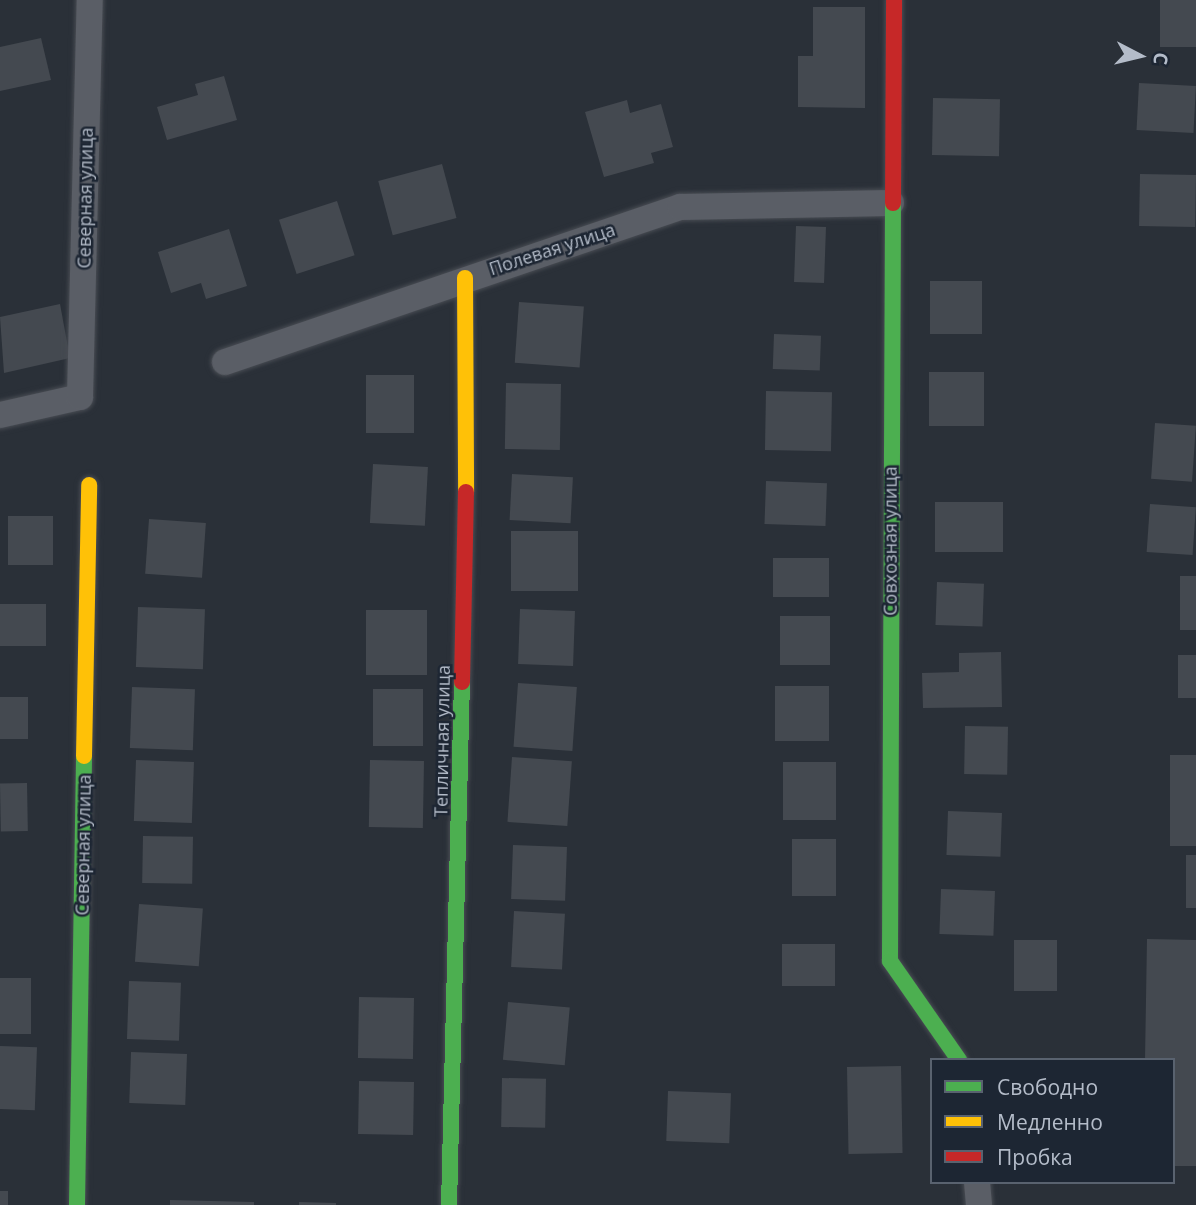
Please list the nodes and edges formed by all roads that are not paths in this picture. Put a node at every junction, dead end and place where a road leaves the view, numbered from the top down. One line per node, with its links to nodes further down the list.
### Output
1 (90, 0): 6 (street, Северная улица)
2 (894, 0): 3 (street, Совхозная улица)
3 (891, 203): 4 (street, Полевая улица); 8 (street, Совхозная улица)
4 (465, 278): 5 (street, Полевая улица); 11 (street, Тепличная улица)
5 (225, 362)
6 (0, 415)
7 (89, 485): 10 (street, Северная улица)
8 (958, 1058)
9 (977, 1184): 12 (street)
10 (77, 1205)
11 (449, 1205)
12 (979, 1205)

